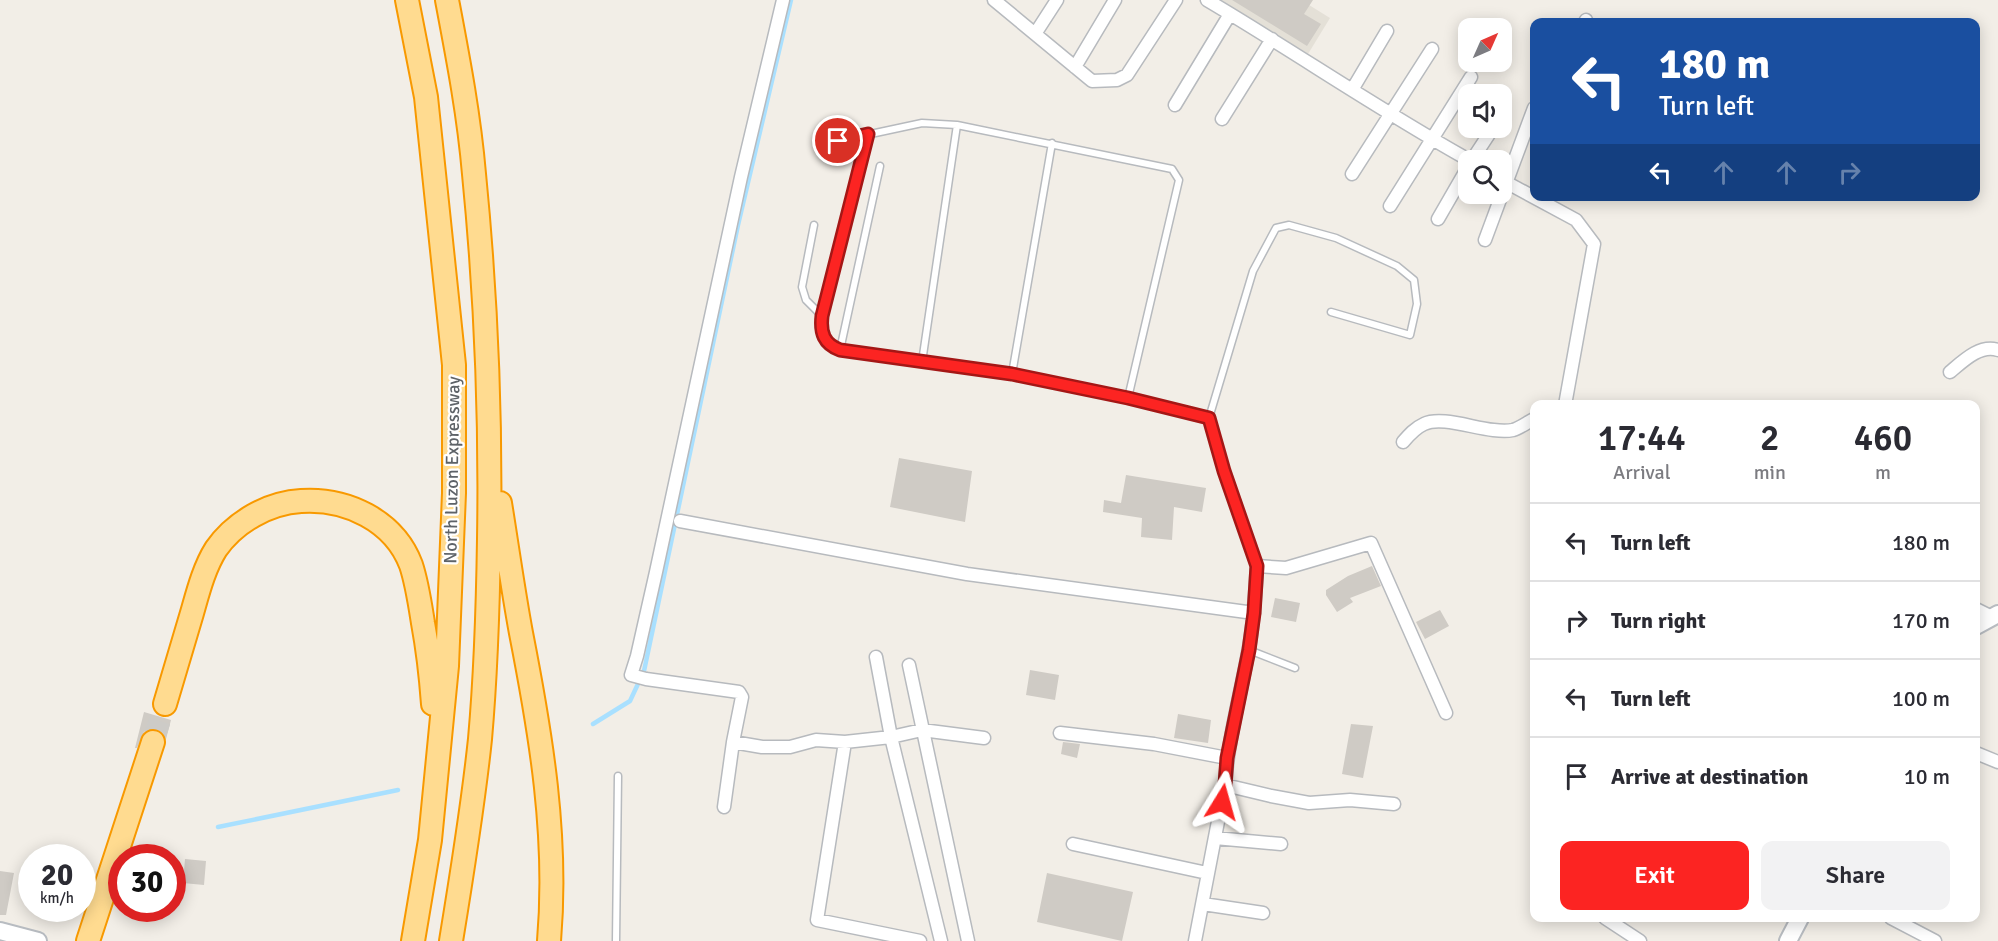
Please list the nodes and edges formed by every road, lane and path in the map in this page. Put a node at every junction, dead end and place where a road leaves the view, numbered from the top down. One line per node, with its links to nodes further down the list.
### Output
1 (407, 0): 73 (highway, North Luzon Expressway)
2 (447, 0): 51 (highway, North Luzon Expressway)
3 (783, 0): 69 (street)
4 (1057, 0): 11 (street)
5 (1115, 0): 14 (street)
6 (1176, 0): 14 (street)
7 (1207, 0): 9 (street)
8 (996, 1): 11 (street)
9 (1230, 14): 12 (street); 17 (street)
10 (1387, 31): 16 (street)
11 (1035, 34): 14 (street)
12 (1272, 39): 16 (street); 20 (street)
13 (1432, 49): 18 (street)
14 (1075, 67)
15 (1471, 77): 23 (street)
16 (1352, 90): 18 (street)
17 (1175, 105)
18 (1391, 114): 23 (street); 29 (street)
19 (1530, 118): 27 (street)
20 (1222, 119)
21 (957, 125): 22 (lane); 25 (lane); 43 (lane)
22 (868, 134): 24 (lane); 40 (lane)
23 (1431, 140): 26 (street); 35 (street)
24 (838, 141)
25 (1052, 143): 45 (lane); 46 (lane)
26 (1458, 154)
27 (1512, 162)
28 (880, 166): 41 (lane)
29 (1352, 174)
30 (1458, 184): 36 (street)
31 (1512, 185): 32 (street)
32 (1530, 195)
33 (1541, 201): 47 (street)
34 (1497, 204): 38 (street)
35 (1390, 206)
36 (1438, 219)
37 (813, 225): 40 (lane)
38 (1485, 240)
39 (1330, 312): 48 (lane)
40 (822, 316): 41 (lane)
41 (840, 350): 43 (lane)
42 (1998, 350): 44 (street)
43 (922, 362): 45 (lane)
44 (1950, 372)
45 (1012, 374): 46 (lane)
46 (1128, 398): 48 (lane)
47 (1566, 400)
48 (1209, 418): 53 (lane)
49 (1530, 421): 50 (street)
50 (1403, 442)
51 (491, 448): 92 (highway, North Luzon Expressway); 93 (highway)
52 (680, 521): 55 (street)
53 (1257, 566): 55 (street); 63 (street)
54 (1980, 610): 56 (street)
55 (1254, 613): 58 (street)
56 (1995, 616): 57 (street)
57 (1980, 624)
58 (1249, 650): 61 (lane); 72 (street)
59 (876, 657): 66 (street)
60 (909, 665): 64 (street)
61 (1295, 668)
62 (165, 705): 73 (highway)
63 (1446, 713)
64 (922, 730): 66 (street); 67 (street); 97 (street)
65 (1060, 733): 72 (street)
66 (891, 737): 70 (street); 96 (street)
67 (984, 738)
68 (153, 741): 90 (highway)
69 (733, 741): 70 (street); 78 (street)
70 (845, 742): 95 (street)
71 (1980, 755): 74 (street)
72 (1227, 758): 76 (street)
73 (438, 759): 91 (highway, North Luzon Expressway)
74 (1998, 762)
75 (618, 776): 94 (lane)
76 (1225, 785): 77 (street); 79 (street)
77 (1395, 804)
78 (724, 807)
79 (1215, 838): 81 (street); 82 (street)
80 (1073, 844): 82 (street)
81 (1281, 844)
82 (1208, 873): 83 (street)
83 (1203, 904): 84 (street); 98 (street)
84 (1263, 913)
85 (1611, 922): 99 (street)
86 (1798, 922): 100 (street)
87 (1899, 922): 101 (street)
88 (0, 931): 89 (street)
89 (38, 941)
90 (88, 941)
91 (413, 941)
92 (451, 941)
93 (549, 941)
94 (616, 941)
95 (920, 941)
96 (941, 941)
97 (968, 941)
98 (1195, 941)
99 (1640, 941)
100 (1788, 941)
101 (1935, 941)

